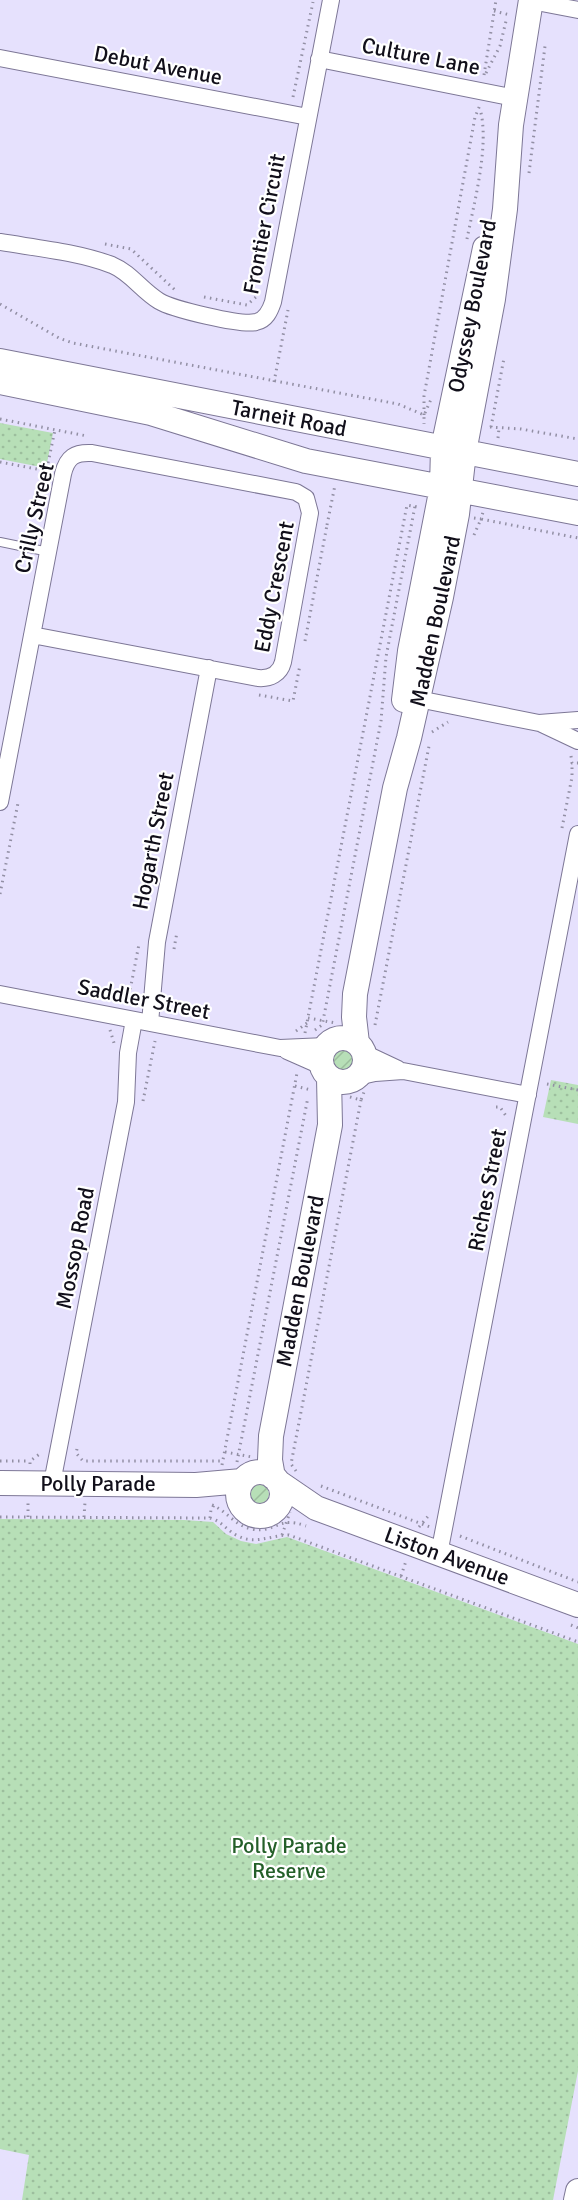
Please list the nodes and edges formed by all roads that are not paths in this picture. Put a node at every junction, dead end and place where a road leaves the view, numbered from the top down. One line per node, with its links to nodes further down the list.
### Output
1 (330, 0): 5 (street, Frontier Circuit)
2 (524, 3): 3 (street); 6 (street, Odyssey Boulevard)
3 (578, 10)
4 (0, 58): 7 (street, Debut Avenue)
5 (319, 59): 6 (street, Culture Lane); 7 (street, Frontier Circuit)
6 (515, 98): 10 (street, Odyssey Boulevard)
7 (308, 117): 8 (street, Frontier Circuit)
8 (0, 242)
9 (2, 377): 10 (street, Tarneit Road); 13 (street)
10 (443, 448): 12 (street, Tarneit Road); 13 (street, Madden Boulevard)
11 (72, 456): 16 (street, Crilly Street); 18 (street, Eddy Crescent)
12 (578, 474)
13 (451, 489): 14 (street); 19 (street, Madden Boulevard)
14 (578, 513)
15 (0, 543): 16 (lane)
16 (49, 552): 17 (street, Crilly Street)
17 (32, 635): 18 (street, Eddy Crescent); 24 (street, Crilly Street)
18 (209, 669): 27 (street, Hogarth Street)
19 (420, 699): 21 (street); 28 (street, Madden Boulevard)
20 (578, 720): 21 (street)
21 (539, 723): 23 (street)
22 (578, 730): 23 (street)
23 (578, 740)
24 (0, 802)
25 (578, 834): 30 (street, Riches Street)
26 (0, 994): 27 (street, Saddler Street)
27 (142, 1021): 28 (street, Saddler Street); 33 (street, Mossop Road)
28 (338, 1062): 29 (street, Saddler Street); 29 (street); 31 (street, Madden Boulevard)
29 (403, 1071): 30 (street)
30 (528, 1095): 38 (street, Riches Street)
31 (263, 1476): 34 (street, Polly Parade); 35 (street); 36 (street); 37 (street, Liston Avenue)
32 (0, 1483): 33 (street, Polly Parade)
33 (52, 1483): 34 (street, Polly Parade)
34 (202, 1495): 35 (street, Polly Parade)
35 (242, 1507): 36 (street)
36 (275, 1510): 37 (street, Liston Avenue)
37 (312, 1517): 38 (street, Liston Avenue)
38 (441, 1543): 39 (street, Liston Avenue)
39 (573, 1614)
40 (578, 2192): 41 (street)
41 (576, 2200)

